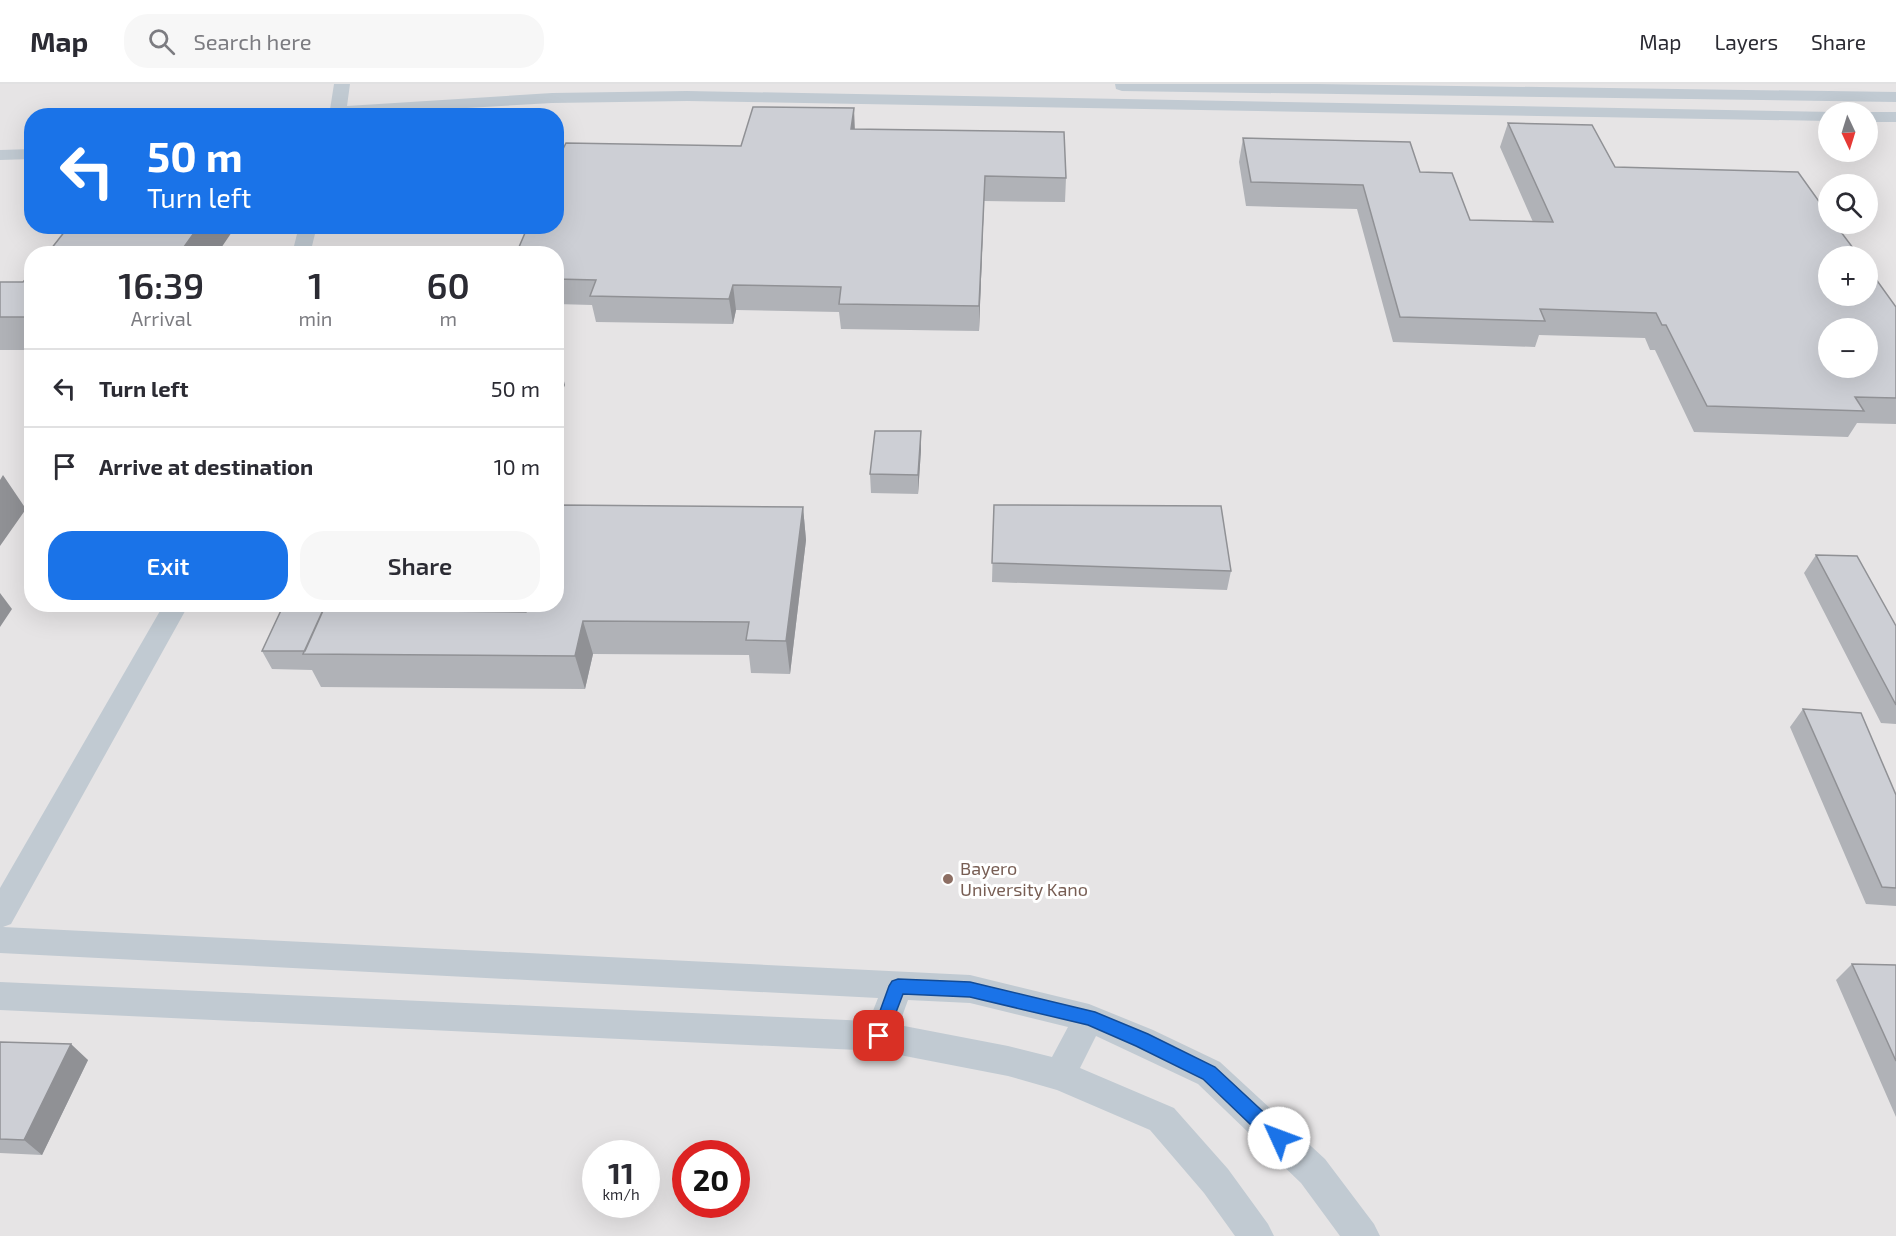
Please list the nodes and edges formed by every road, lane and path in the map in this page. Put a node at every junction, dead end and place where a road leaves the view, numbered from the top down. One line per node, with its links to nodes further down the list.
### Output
1 (1106, 85): 4 (lane)
2 (341, 89): 5 (lane); 7 (lane)
3 (554, 91): 8 (lane); 9 (lane)
4 (1443, 91): 6 (lane); 9 (lane)
5 (363, 92)
6 (1896, 97)
7 (338, 108)
8 (386, 108)
9 (1451, 109): 10 (lane)
10 (1818, 116)
11 (1878, 117): 12 (lane)
12 (1896, 117)
13 (24, 154): 14 (lane)
14 (0, 155)
15 (172, 612): 16 (lane)
16 (0, 915)
17 (0, 940): 18 (lane)
18 (898, 986): 20 (lane); 21 (lane)
19 (0, 996): 21 (lane)
20 (1089, 1018): 22 (lane); 24 (lane)
21 (879, 1036): 22 (lane)
22 (1060, 1075): 23 (lane)
23 (1256, 1236)
24 (1362, 1236)

